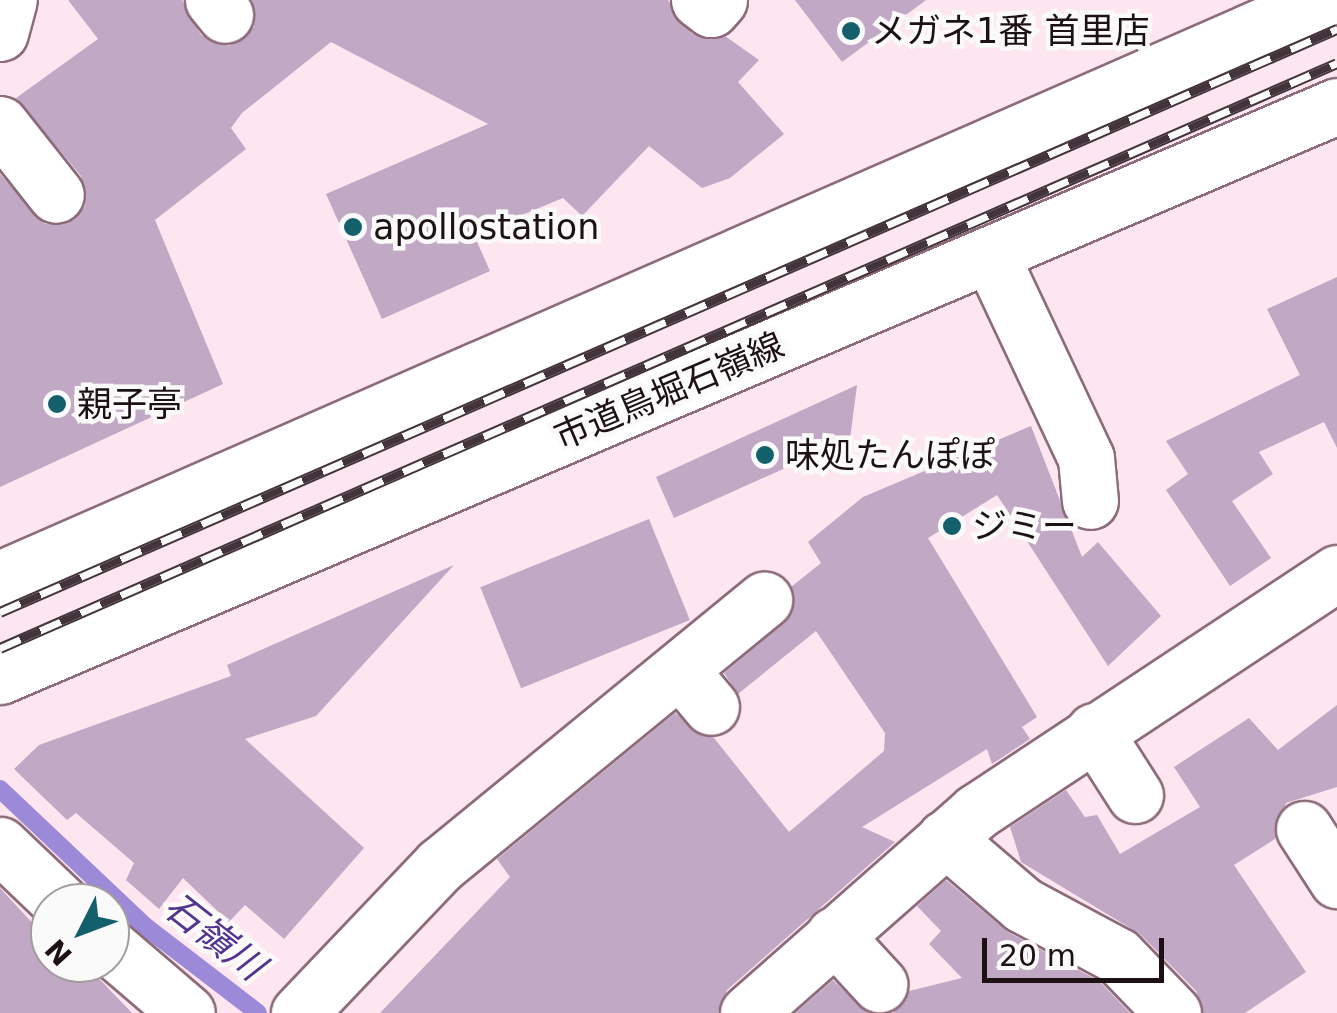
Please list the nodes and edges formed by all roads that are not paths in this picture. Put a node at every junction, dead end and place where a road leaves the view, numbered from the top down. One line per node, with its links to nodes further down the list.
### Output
1 (8, 0): 5 (street)
2 (699, 0): 3 (street)
3 (719, 0)
4 (1322, 0): 12 (street)
5 (0, 33)
6 (1337, 106): 9 (street, 市道鳥堀石嶺線)
7 (0, 124): 8 (street)
8 (56, 195)
9 (990, 254): 10 (street); 14 (street, 市道鳥堀石嶺線)
10 (1090, 501)
11 (1337, 572): 15 (street)
12 (0, 579)
13 (764, 600): 26 (street)
14 (0, 676)
15 (1094, 731): 16 (street); 18 (street)
16 (1134, 796)
17 (1304, 829): 20 (street)
18 (945, 838): 22 (street); 28 (street)
19 (0, 845): 21 (street)
20 (1337, 880)
21 (40, 883)
22 (834, 936): 24 (street); 27 (street)
23 (130, 964): 25 (street)
24 (879, 984)
25 (187, 1013)
26 (298, 1013)
27 (748, 1013)
28 (1173, 1013)

